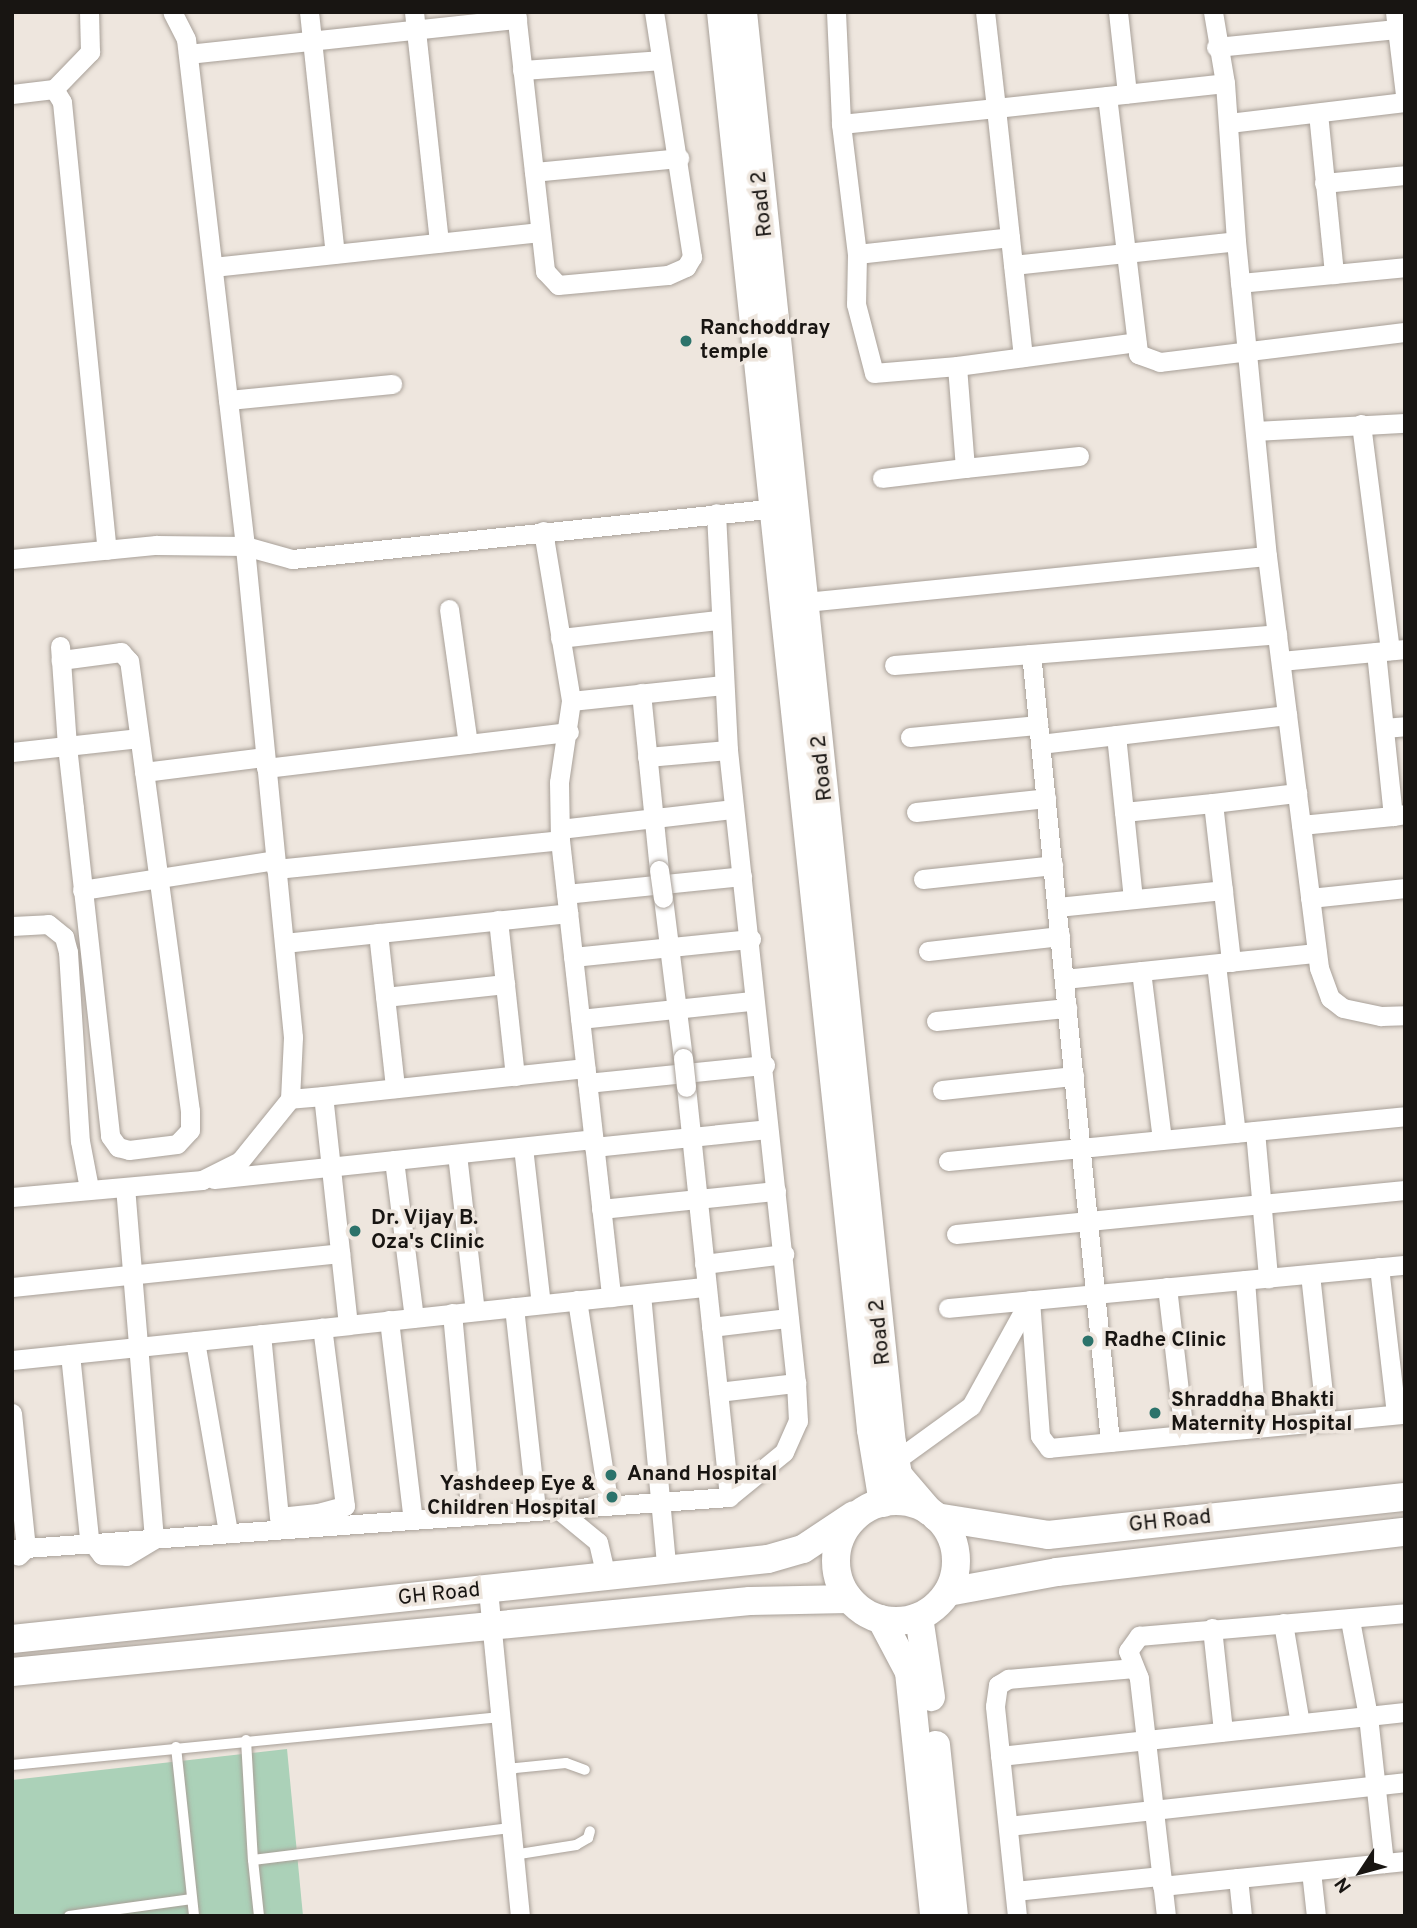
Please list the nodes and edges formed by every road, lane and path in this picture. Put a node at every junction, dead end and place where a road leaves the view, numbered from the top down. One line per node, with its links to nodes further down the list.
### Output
1 (89, 12): 20 (street)
2 (172, 12): 16 (street)
3 (309, 12): 14 (street)
4 (654, 12): 17 (street)
5 (721, 12): 58 (street, Road 2)
6 (743, 12): 58 (street, Road 2)
7 (836, 12): 28 (street)
8 (985, 12): 25 (street)
9 (1118, 12): 22 (street)
10 (1213, 12): 15 (street)
11 (516, 16): 12 (street); 18 (street)
12 (415, 21): 14 (street); 36 (street)
13 (1396, 21): 15 (street); 23 (street)
14 (312, 41): 16 (street); 37 (street)
15 (1216, 47): 19 (street)
16 (188, 54): 41 (street)
17 (660, 60): 18 (street); 29 (street)
18 (522, 70): 30 (street)
19 (1225, 83): 22 (street); 27 (street)
20 (54, 89): 21 (street); 62 (street)
21 (12, 94)
22 (1117, 95): 25 (street); 39 (street)
23 (1405, 95)
24 (1405, 102): 26 (street)
25 (996, 108): 28 (street); 34 (street)
26 (1318, 113): 27 (street); 32 (street)
27 (1229, 123): 35 (street)
28 (841, 124): 38 (street)
29 (679, 158): 30 (street); 33 (street)
30 (534, 172): 33 (street)
31 (1405, 175): 32 (street)
32 (1324, 183): 43 (street)
33 (540, 232): 36 (street)
34 (1010, 237): 38 (street); 40 (street)
35 (1236, 241): 39 (street); 44 (street)
36 (439, 243): 37 (street)
37 (335, 254): 41 (street)
38 (857, 254): 49 (street)
39 (1126, 256): 40 (street); 46 (street)
40 (1013, 265): 48 (street)
41 (213, 267): 51 (street)
42 (1405, 267): 43 (street)
43 (1334, 274): 44 (street)
44 (1240, 283): 47 (street)
45 (1405, 332): 47 (street)
46 (1136, 342): 47 (street); 48 (street)
47 (1247, 348): 54 (street)
48 (1023, 357): 49 (street)
49 (957, 366): 56 (street)
50 (392, 384): 51 (street)
51 (228, 400): 61 (street)
52 (1405, 423): 53 (street)
53 (1361, 424): 54 (street); 70 (street)
54 (1255, 432): 63 (street)
55 (1080, 456): 56 (street)
56 (965, 468): 57 (street)
57 (882, 478)
58 (783, 507): 59 (street); 65 (street, Road 2)
59 (716, 513): 60 (street); 67 (street)
60 (543, 531): 61 (street); 69 (street)
61 (245, 546): 62 (street); 90 (street)
62 (107, 550): 64 (street)
63 (1268, 556): 65 (street); 68 (street)
64 (12, 559)
65 (796, 603): 207 (street, Road 2); 211 (street, Road 2)
66 (449, 609): 85 (street)
67 (719, 620): 69 (street); 74 (street)
68 (1277, 634): 71 (street); 72 (street)
69 (561, 638): 76 (street)
70 (1390, 650): 72 (street); 79 (street)
71 (1031, 653): 73 (street); 81 (street)
72 (1281, 661): 77 (street)
73 (894, 665)
74 (723, 685): 75 (street); 87 (street)
75 (641, 693): 76 (street); 89 (street)
76 (571, 701): 80 (street)
77 (1287, 715): 82 (street); 92 (street)
78 (1405, 726): 79 (street)
79 (1384, 728): 98 (street)
80 (569, 732): 85 (street); 101 (street)
81 (1039, 734): 82 (street); 83 (street); 93 (street)
82 (1116, 735): 97 (street)
83 (911, 737)
84 (139, 738): 86 (street); 86 (street); 91 (street)
85 (468, 744): 90 (street)
86 (67, 746): 88 (street); 108 (street)
87 (728, 750): 89 (street); 95 (street)
88 (12, 752)
89 (647, 757): 99 (street)
90 (266, 763): 91 (street); 102 (street)
91 (144, 772): 105 (street)
92 (1297, 793): 94 (street); 100 (street)
93 (1046, 798): 96 (street); 103 (street)
94 (1213, 803): 97 (street); 109 (street)
95 (734, 809): 99 (street); 104 (street)
96 (916, 811)
97 (1124, 812): 111 (street)
98 (1399, 815): 100 (street)
99 (652, 818): 101 (street); 120 (street, bridge)
100 (1301, 825): 110 (street)
101 (560, 834): 102 (street); 112 (street)
102 (276, 865): 105 (street); 119 (street)
103 (1053, 865): 106 (street); 113 (street)
104 (742, 876): 112 (street); 118 (street)
105 (159, 878): 108 (street); 108 (street)
106 (923, 879)
107 (1405, 888): 110 (street)
108 (82, 890)
109 (1223, 890): 111 (street); 124 (street)
110 (1310, 898): 122 (street)
111 (1133, 899): 113 (street)
112 (567, 903): 114 (street); 123 (street)
113 (1057, 907): 117 (street)
114 (498, 920): 116 (street); 127 (street)
115 (12, 926): 156 (street)
116 (378, 933): 119 (street); 128 (street)
117 (1060, 936): 121 (street); 126 (street)
118 (751, 939): 120 (street); 129 (street)
119 (284, 943): 142 (street)
120 (670, 947): 123 (street); 131 (street)
121 (928, 951)
122 (1317, 953): 124 (street); 132 (street)
123 (573, 957): 133 (street)
124 (1223, 963): 125 (street); 145 (street)
125 (1142, 971): 126 (street); 147 (street)
126 (1064, 979): 130 (street)
127 (505, 984): 128 (street); 136 (street)
128 (385, 997): 139 (street)
129 (752, 1001): 131 (street); 135 (street)
130 (1067, 1008): 134 (street); 138 (street)
131 (679, 1009): 133 (street); 146 (street, bridge)
132 (1405, 1015)
133 (580, 1019): 137 (street)
134 (936, 1021)
135 (765, 1065): 137 (street); 144 (street)
136 (515, 1076): 137 (street); 139 (street)
137 (586, 1076): 148 (street)
138 (1074, 1076): 140 (street); 150 (street)
139 (395, 1088): 141 (street)
140 (942, 1090)
141 (323, 1096): 142 (street); 154 (street)
142 (290, 1099): 155 (street)
143 (1405, 1116): 145 (street)
144 (767, 1129): 146 (street); 159 (street)
145 (1245, 1132): 147 (street); 162 (street)
146 (690, 1137): 148 (street); 161 (street)
147 (1162, 1140): 150 (street)
148 (594, 1143): 149 (street); 163 (street)
149 (523, 1147): 151 (street); 183 (street)
150 (1081, 1148): 153 (street); 164 (street)
151 (457, 1154): 152 (street); 186 (street)
152 (394, 1160): 154 (street); 188 (street)
153 (948, 1161)
154 (331, 1167): 155 (street); 166 (street)
155 (202, 1180): 157 (street)
156 (89, 1188): 157 (street); 160 (street)
157 (125, 1188): 172 (street)
158 (1405, 1190): 162 (street)
159 (776, 1191): 161 (street); 167 (street)
160 (12, 1197)
161 (696, 1199): 163 (street); 168 (street)
162 (1262, 1205): 164 (street); 173 (street)
163 (601, 1209): 180 (street)
164 (1089, 1222): 165 (street); 179 (street)
165 (956, 1234)
166 (340, 1253): 172 (street); 191 (street)
167 (784, 1254): 168 (street); 189 (street)
168 (704, 1264): 176 (street)
169 (1405, 1265): 170 (street)
170 (1380, 1267): 171 (street); 202 (street)
171 (1310, 1274): 173 (street); 203 (street)
172 (133, 1275): 175 (street); 196 (street)
173 (1268, 1278): 174 (street)
174 (1245, 1280): 177 (street); 204 (street)
175 (12, 1287)
176 (706, 1287): 178 (street); 193 (street)
177 (1167, 1287): 179 (street); 205 (street)
178 (641, 1294): 180 (street); 210 (street)
179 (1096, 1294): 182 (street); 206 (street)
180 (611, 1297): 181 (street)
181 (577, 1300): 183 (street); 212 (street)
182 (1030, 1300): 185 (street); 206 (street); 207 (street)
183 (541, 1304): 184 (street)
184 (514, 1307): 186 (street); 214 (street)
185 (948, 1308)
186 (475, 1311): 187 (street)
187 (452, 1313): 188 (street); 217 (street)
188 (414, 1318): 190 (street)
189 (788, 1318): 193 (street); 199 (street)
190 (389, 1320): 191 (street); 218 (street)
191 (348, 1325): 192 (street)
192 (322, 1327): 194 (street); 194 (street)
193 (710, 1327): 200 (street)
194 (261, 1334): 195 (street)
195 (195, 1341): 196 (street); 220 (street)
196 (139, 1346): 197 (street); 221 (street)
197 (70, 1354): 198 (street); 222 (street)
198 (12, 1360)
199 (796, 1383): 200 (street); 208 (street)
200 (718, 1392): 208 (street)
201 (12, 1413): 223 (street)
202 (1401, 1414): 203 (street)
203 (1326, 1421): 204 (street)
204 (1256, 1428): 205 (street)
205 (1184, 1435): 206 (street)
206 (1110, 1442)
207 (895, 1461): 215 (street, Road 2)
208 (729, 1497): 210 (street)
209 (1405, 1497): 215 (street, GH Road)
210 (663, 1502): 212 (street); 224 (street)
211 (883, 1503): 215 (street); 216 (street)
212 (609, 1506): 213 (street)
213 (559, 1510): 214 (street); 225 (street)
214 (536, 1511): 217 (street)
215 (933, 1514): 227 (street)
216 (854, 1515): 224 (street, GH Road); 228 (street)
217 (471, 1516): 218 (street)
218 (413, 1520): 220 (street)
219 (1405, 1532): 227 (street, GH Road)
220 (228, 1534): 221 (street)
221 (154, 1539): 222 (street)
222 (93, 1543): 223 (street)
223 (17, 1552)
224 (667, 1572): 225 (street, GH Road)
225 (606, 1578): 226 (street, GH Road)
226 (488, 1590): 234 (street); 236 (street, GH Road)
227 (948, 1591): 230 (street)
228 (849, 1599): 231 (street); 234 (street, GH Road)
229 (1405, 1613): 232 (street)
230 (919, 1617): 231 (street); 271 (street)
231 (881, 1619): 270 (street)
232 (1350, 1620): 233 (street); 240 (street)
233 (1283, 1622): 235 (street); 242 (street)
234 (490, 1627): 238 (street, GH Road); 241 (street)
235 (1212, 1628): 237 (street); 243 (street)
236 (12, 1639)
237 (1134, 1668): 245 (street); 247 (street)
238 (12, 1672)
239 (1405, 1712): 240 (street)
240 (1368, 1716): 242 (street); 252 (street)
241 (501, 1717): 244 (lane); 249 (street)
242 (1300, 1723): 243 (street)
243 (1223, 1731): 245 (street)
244 (246, 1740): 246 (lane); 258 (lane)
245 (1146, 1740): 247 (street); 253 (street)
246 (176, 1747): 248 (lane); 265 (lane)
247 (1000, 1756): 254 (street)
248 (12, 1765)
249 (507, 1769): 250 (lane); 255 (street)
250 (584, 1770)
251 (1405, 1782): 252 (street)
252 (1376, 1786): 253 (street); 260 (street)
253 (1154, 1810): 254 (street); 263 (street)
254 (1008, 1826): 264 (street)
255 (510, 1828): 257 (street); 258 (lane)
256 (590, 1831): 257 (lane)
257 (513, 1855): 269 (street)
258 (253, 1860): 268 (lane)
259 (1405, 1861): 260 (street)
260 (1384, 1863): 261 (street)
261 (1311, 1871): 262 (street); 275 (street)
262 (1238, 1878): 263 (street); 274 (street)
263 (1162, 1881): 264 (street); 273 (street)
264 (1015, 1891): 272 (street)
265 (192, 1899): 266 (lane); 267 (lane)
266 (69, 1916)
267 (194, 1916)
268 (259, 1916)
269 (520, 1916)
270 (934, 1916)
271 (954, 1916)
272 (1017, 1916)
273 (1166, 1916)
274 (1242, 1916)
275 (1316, 1916)

